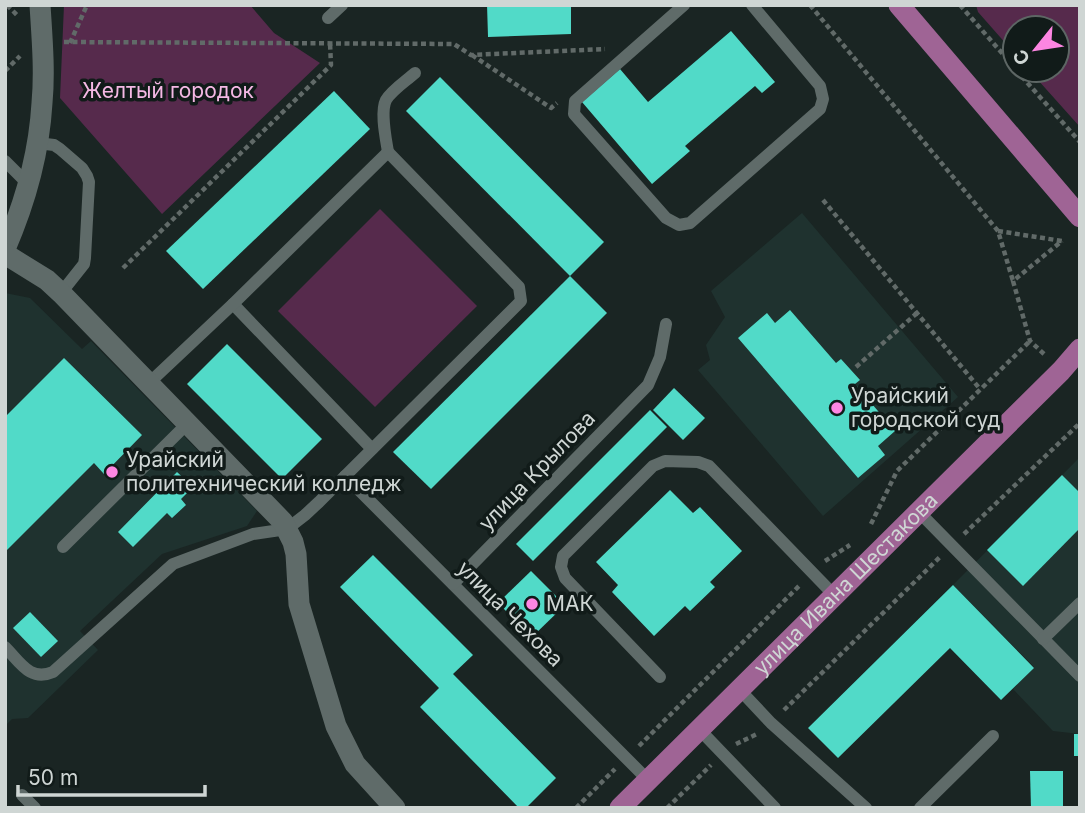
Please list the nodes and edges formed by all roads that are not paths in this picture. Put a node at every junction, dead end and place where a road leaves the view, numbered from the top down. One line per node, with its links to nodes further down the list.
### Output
1 (40, 5): 8 (street)
2 (342, 5): 6 (lane)
3 (684, 5): 4 (lane)
4 (752, 5)
5 (899, 5): 12 (main road)
6 (328, 18)
7 (415, 73): 9 (lane)
8 (37, 143): 11 (street); 14 (lane)
9 (388, 152): 15 (lane); 20 (lane)
10 (5, 160): 11 (lane)
11 (29, 184): 13 (street)
12 (1080, 217)
13 (5, 252): 14 (street)
14 (61, 292): 18 (street)
15 (233, 304): 18 (lane); 20 (lane)
16 (666, 324): 25 (lane, улица Крылова)
17 (1077, 355): 22 (main road, улица Ивана Шестакова)
18 (149, 383): 19 (street)
19 (188, 423): 23 (street); 24 (lane)
20 (372, 449): 21 (lane)
21 (345, 476): 23 (lane); 25 (lane, улица Чехова)
22 (919, 512): 26 (main road, улица Ивана Шестакова); 28 (lane)
23 (287, 529): 29 (lane); 38 (street)
24 (63, 547)
25 (453, 584): 35 (lane, улица Чехова)
26 (835, 596): 31 (lane); 32 (main road, улица Ивана Шестакова)
27 (1080, 603): 28 (lane)
28 (1043, 639): 30 (lane)
29 (5, 647)
30 (1080, 676)
31 (660, 677)
32 (739, 690): 33 (main road, улица Ивана Шестакова); 41 (lane)
33 (699, 729): 35 (main road, улица Ивана Шестакова); 40 (lane)
34 (993, 736): 42 (lane)
35 (648, 780): 39 (main road, улица Ивана Шестакова)
36 (22, 795): 37 (lane)
37 (35, 808)
38 (395, 808)
39 (620, 808)
40 (775, 808)
41 (866, 808)
42 (920, 808)

